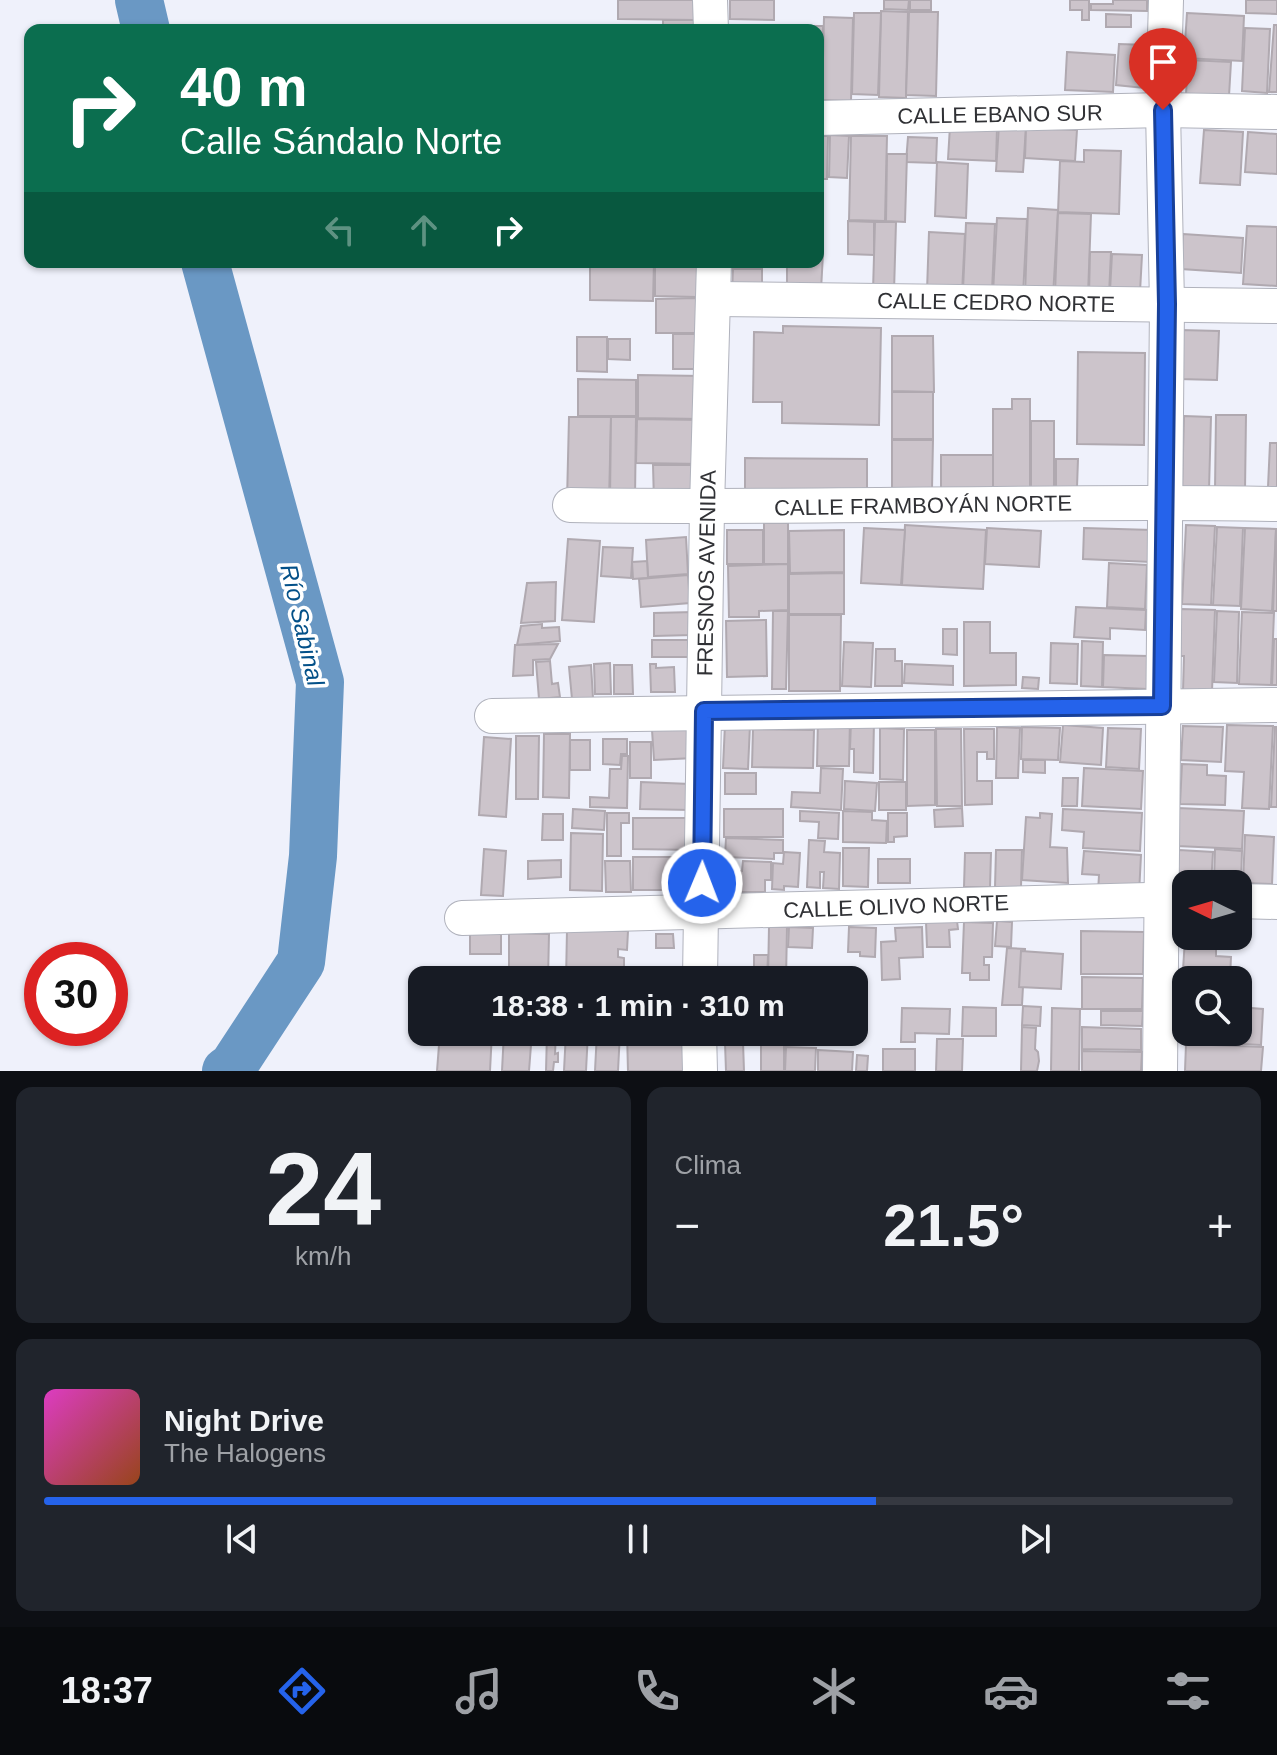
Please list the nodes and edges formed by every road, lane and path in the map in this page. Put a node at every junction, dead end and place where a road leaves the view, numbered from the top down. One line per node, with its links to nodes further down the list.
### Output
1 (710, 0): 3 (street)
2 (1166, 0): 4 (street)
3 (711, 24)
4 (1163, 110): 5 (street, CALLE EBANO SUR); 6 (street, CALLE EBANO SUR); 9 (street)
5 (1277, 112)
6 (824, 118)
7 (714, 268): 8 (street, FRESNOS AVENIDA)
8 (715, 299): 9 (street, CALLE CEDRO NORTE); 14 (street, FRESNOS AVENIDA)
9 (1167, 304): 10 (street, CALLE CEDRO NORTE); 11 (street)
10 (1277, 306)
11 (1164, 502): 12 (street, CALLE FRAMBOYÁN NORTE); 14 (street, CALLE FRAMBOYÁN NORTE); 16 (street)
12 (1277, 504)
13 (570, 505): 14 (street, CALLE FRAMBOYÁN NORTE)
14 (707, 507): 17 (street, FRESNOS AVENIDA)
15 (1277, 705): 16 (street)
16 (1162, 706): 17 (street); 19 (street)
17 (704, 711): 18 (street); 23 (street, FRESNOS AVENIDA)
18 (492, 716)
19 (1172, 881)
20 (1172, 899): 23 (street, CALLE OLIVO NORTE)
21 (1252, 901): 22 (street)
22 (1277, 902)
23 (702, 912): 25 (street, CALLE OLIVO NORTE); 26 (street, FRESNOS AVENIDA)
24 (1172, 912): 29 (street)
25 (462, 918)
26 (700, 966)
27 (699, 1046): 28 (street)
28 (700, 1071)
29 (1160, 1071)

